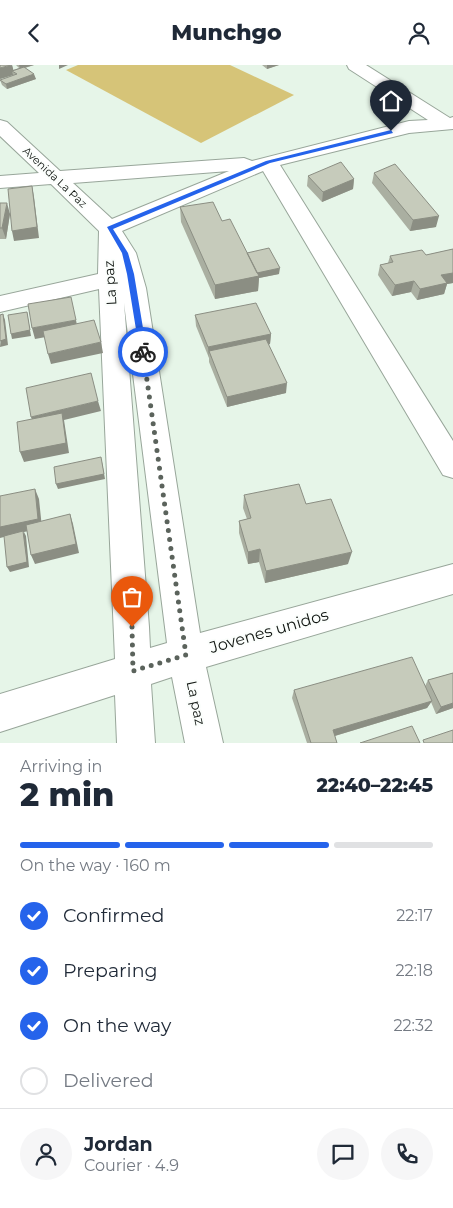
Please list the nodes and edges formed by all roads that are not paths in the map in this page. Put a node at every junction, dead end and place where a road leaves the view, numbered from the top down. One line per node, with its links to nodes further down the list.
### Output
1 (388, 65): 2 (street)
2 (358, 67): 3 (street)
3 (450, 123): 5 (street)
4 (0, 126): 6 (street, Avenida La Paz)
5 (268, 162): 6 (street); 8 (street); 11 (street)
6 (55, 178): 7 (street); 8 (street, Avenida La Paz)
7 (0, 182)
8 (109, 228): 9 (street, La paz)
9 (120, 277): 10 (street); 13 (street, La paz); 14 (street, La paz)
10 (0, 304)
11 (453, 466)
12 (453, 579): 13 (street, Jovenes unidos)
13 (186, 655): 14 (street, Jovenes unidos); 17 (street, La paz)
14 (133, 671): 15 (street, Jovenes unidos); 16 (street, La paz)
15 (0, 713)
16 (136, 743)
17 (204, 743)

